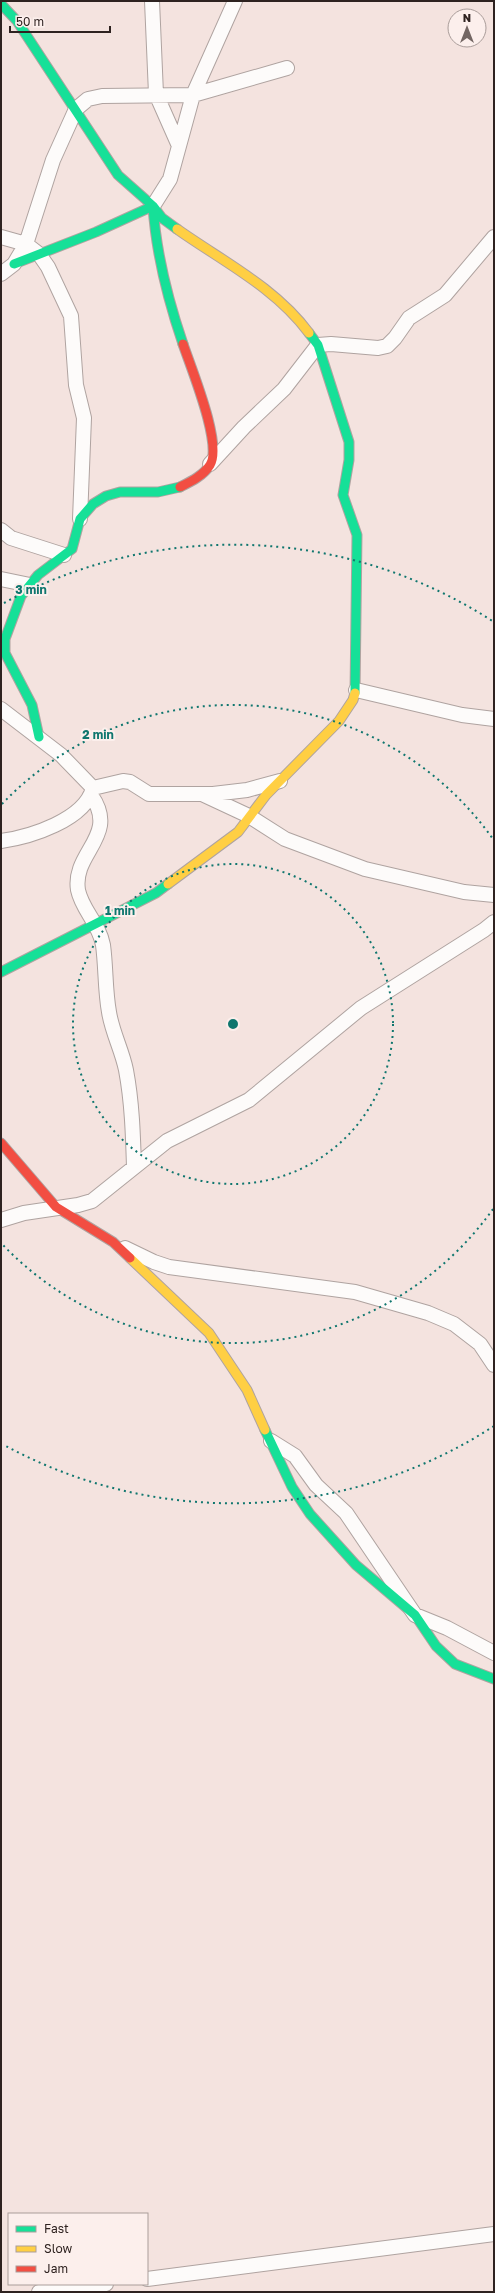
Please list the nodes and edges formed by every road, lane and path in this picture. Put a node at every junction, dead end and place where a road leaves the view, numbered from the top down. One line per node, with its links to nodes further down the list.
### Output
1 (152, 1): 5 (street)
2 (235, 1): 6 (street)
3 (1, 4): 7 (street)
4 (287, 68): 6 (street)
5 (156, 94): 6 (street); 7 (street); 8 (street)
6 (193, 95): 8 (street)
7 (76, 109): 9 (street); 12 (street)
8 (179, 146): 9 (street)
9 (153, 206): 13 (street); 16 (street); 17 (street)
10 (1, 237): 12 (street)
11 (494, 237): 16 (street)
12 (26, 244): 13 (street); 14 (street)
13 (39, 254): 14 (street); 18 (street)
14 (14, 264): 15 (street)
15 (1, 274)
16 (318, 345): 17 (street); 23 (street)
17 (210, 465): 18 (street)
18 (80, 518): 20 (street)
19 (1, 530): 20 (street)
20 (64, 555): 22 (street)
21 (1, 579): 22 (street)
22 (30, 585): 26 (street)
23 (356, 690): 25 (street); 27 (street)
24 (1, 709): 26 (street)
25 (494, 719)
26 (39, 737): 28 (street)
27 (280, 780): 29 (street); 30 (street)
28 (92, 791): 29 (street); 31 (street); 34 (street)
29 (203, 794): 30 (street)
30 (250, 816): 32 (street); 34 (street)
31 (1, 841)
32 (494, 895)
33 (494, 922): 37 (street)
34 (97, 925): 35 (street); 37 (street)
35 (1, 972)
36 (1, 1143): 38 (street)
37 (134, 1167): 38 (street)
38 (56, 1207): 39 (street); 40 (street)
39 (1, 1220)
40 (113, 1242): 41 (street); 42 (street)
41 (494, 1365)
42 (270, 1441): 43 (street); 43 (street)
43 (415, 1615): 44 (street); 45 (street)
44 (494, 1653)
45 (494, 1679)
46 (494, 2234): 47 (street)
47 (148, 2279)
48 (98, 2285): 49 (street)
49 (39, 2292)

